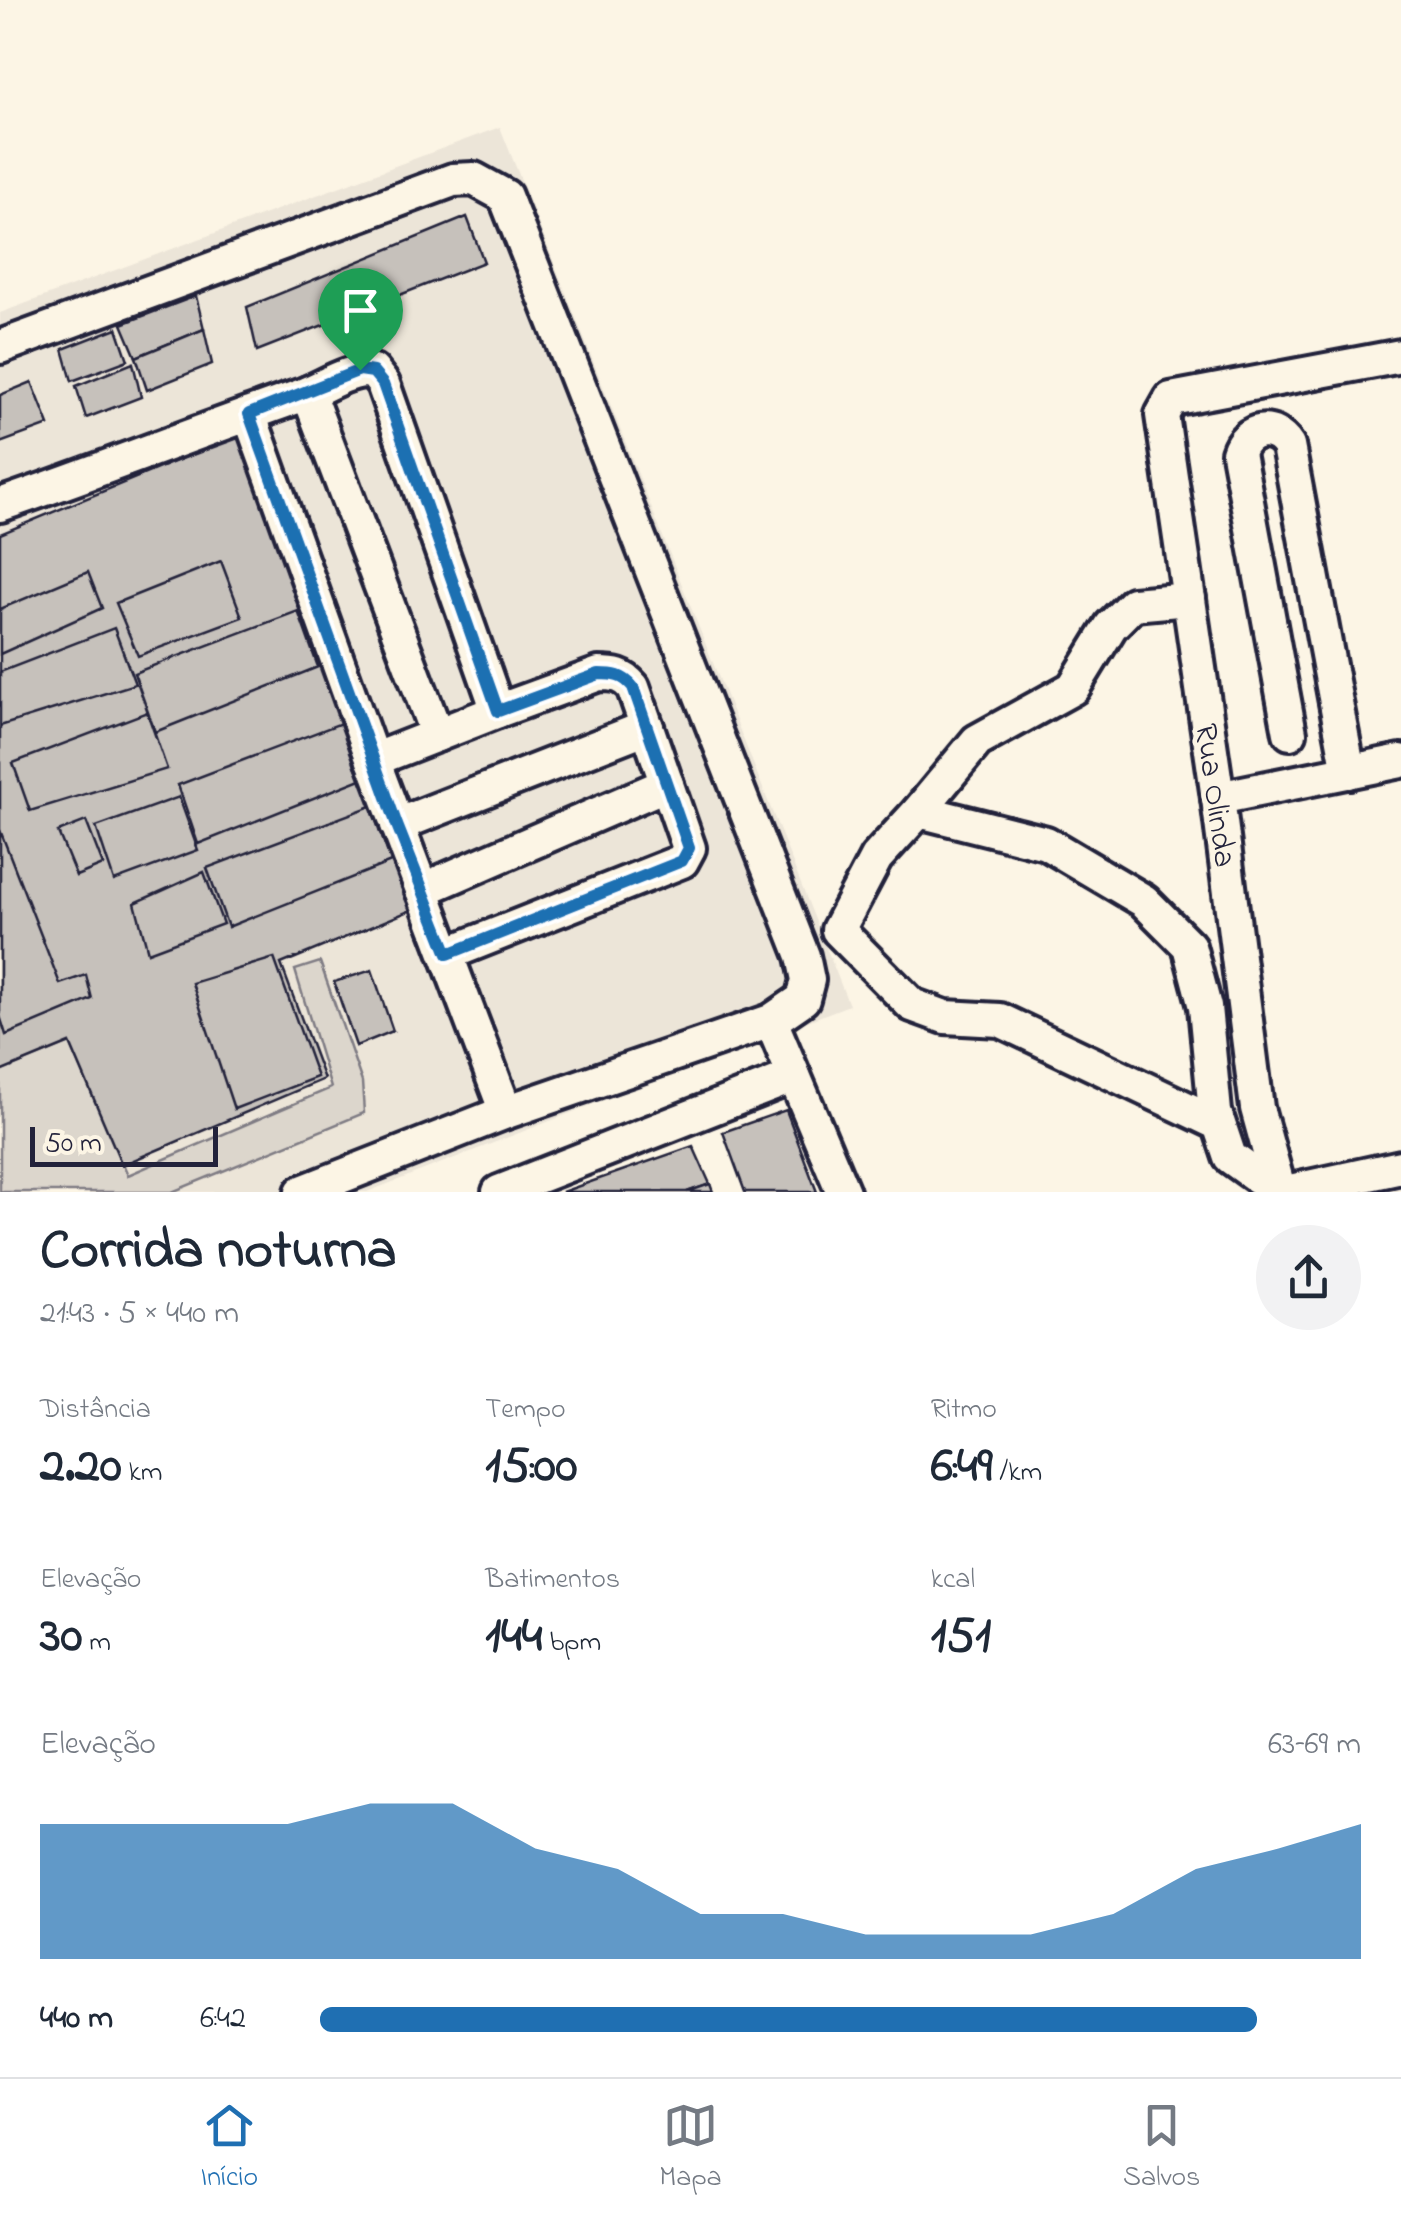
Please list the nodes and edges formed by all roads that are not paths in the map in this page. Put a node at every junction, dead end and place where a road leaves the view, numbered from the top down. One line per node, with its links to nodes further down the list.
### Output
1 (0, 347): 20 (street)
2 (1401, 356): 6 (street, Rua Olinda)
3 (308, 393): 4 (street); 7 (street); 10 (street)
4 (249, 414): 5 (street); 11 (street)
5 (0, 505)
6 (1189, 600): 15 (street, Rua Olinda); 16 (street)
7 (498, 711): 8 (street); 10 (street)
8 (647, 727): 14 (street); 17 (street)
9 (1290, 732): 13 (street)
10 (437, 735): 11 (street)
11 (373, 760): 17 (street)
12 (1401, 761): 13 (street)
13 (1349, 772): 15 (street)
14 (667, 784): 18 (street); 19 (street)
15 (1218, 798): 28 (street, Rua Olinda)
16 (919, 811): 23 (street); 23 (street)
17 (397, 825): 18 (street)
18 (422, 890): 19 (street)
19 (448, 954): 22 (street)
20 (771, 1021): 21 (street); 22 (street)
21 (794, 1076): 26 (street); 27 (street)
22 (506, 1112): 25 (street)
23 (1219, 1124): 28 (street)
24 (1401, 1166): 28 (street)
25 (305, 1192)
26 (499, 1192)
27 (843, 1192)
28 (1282, 1192)

